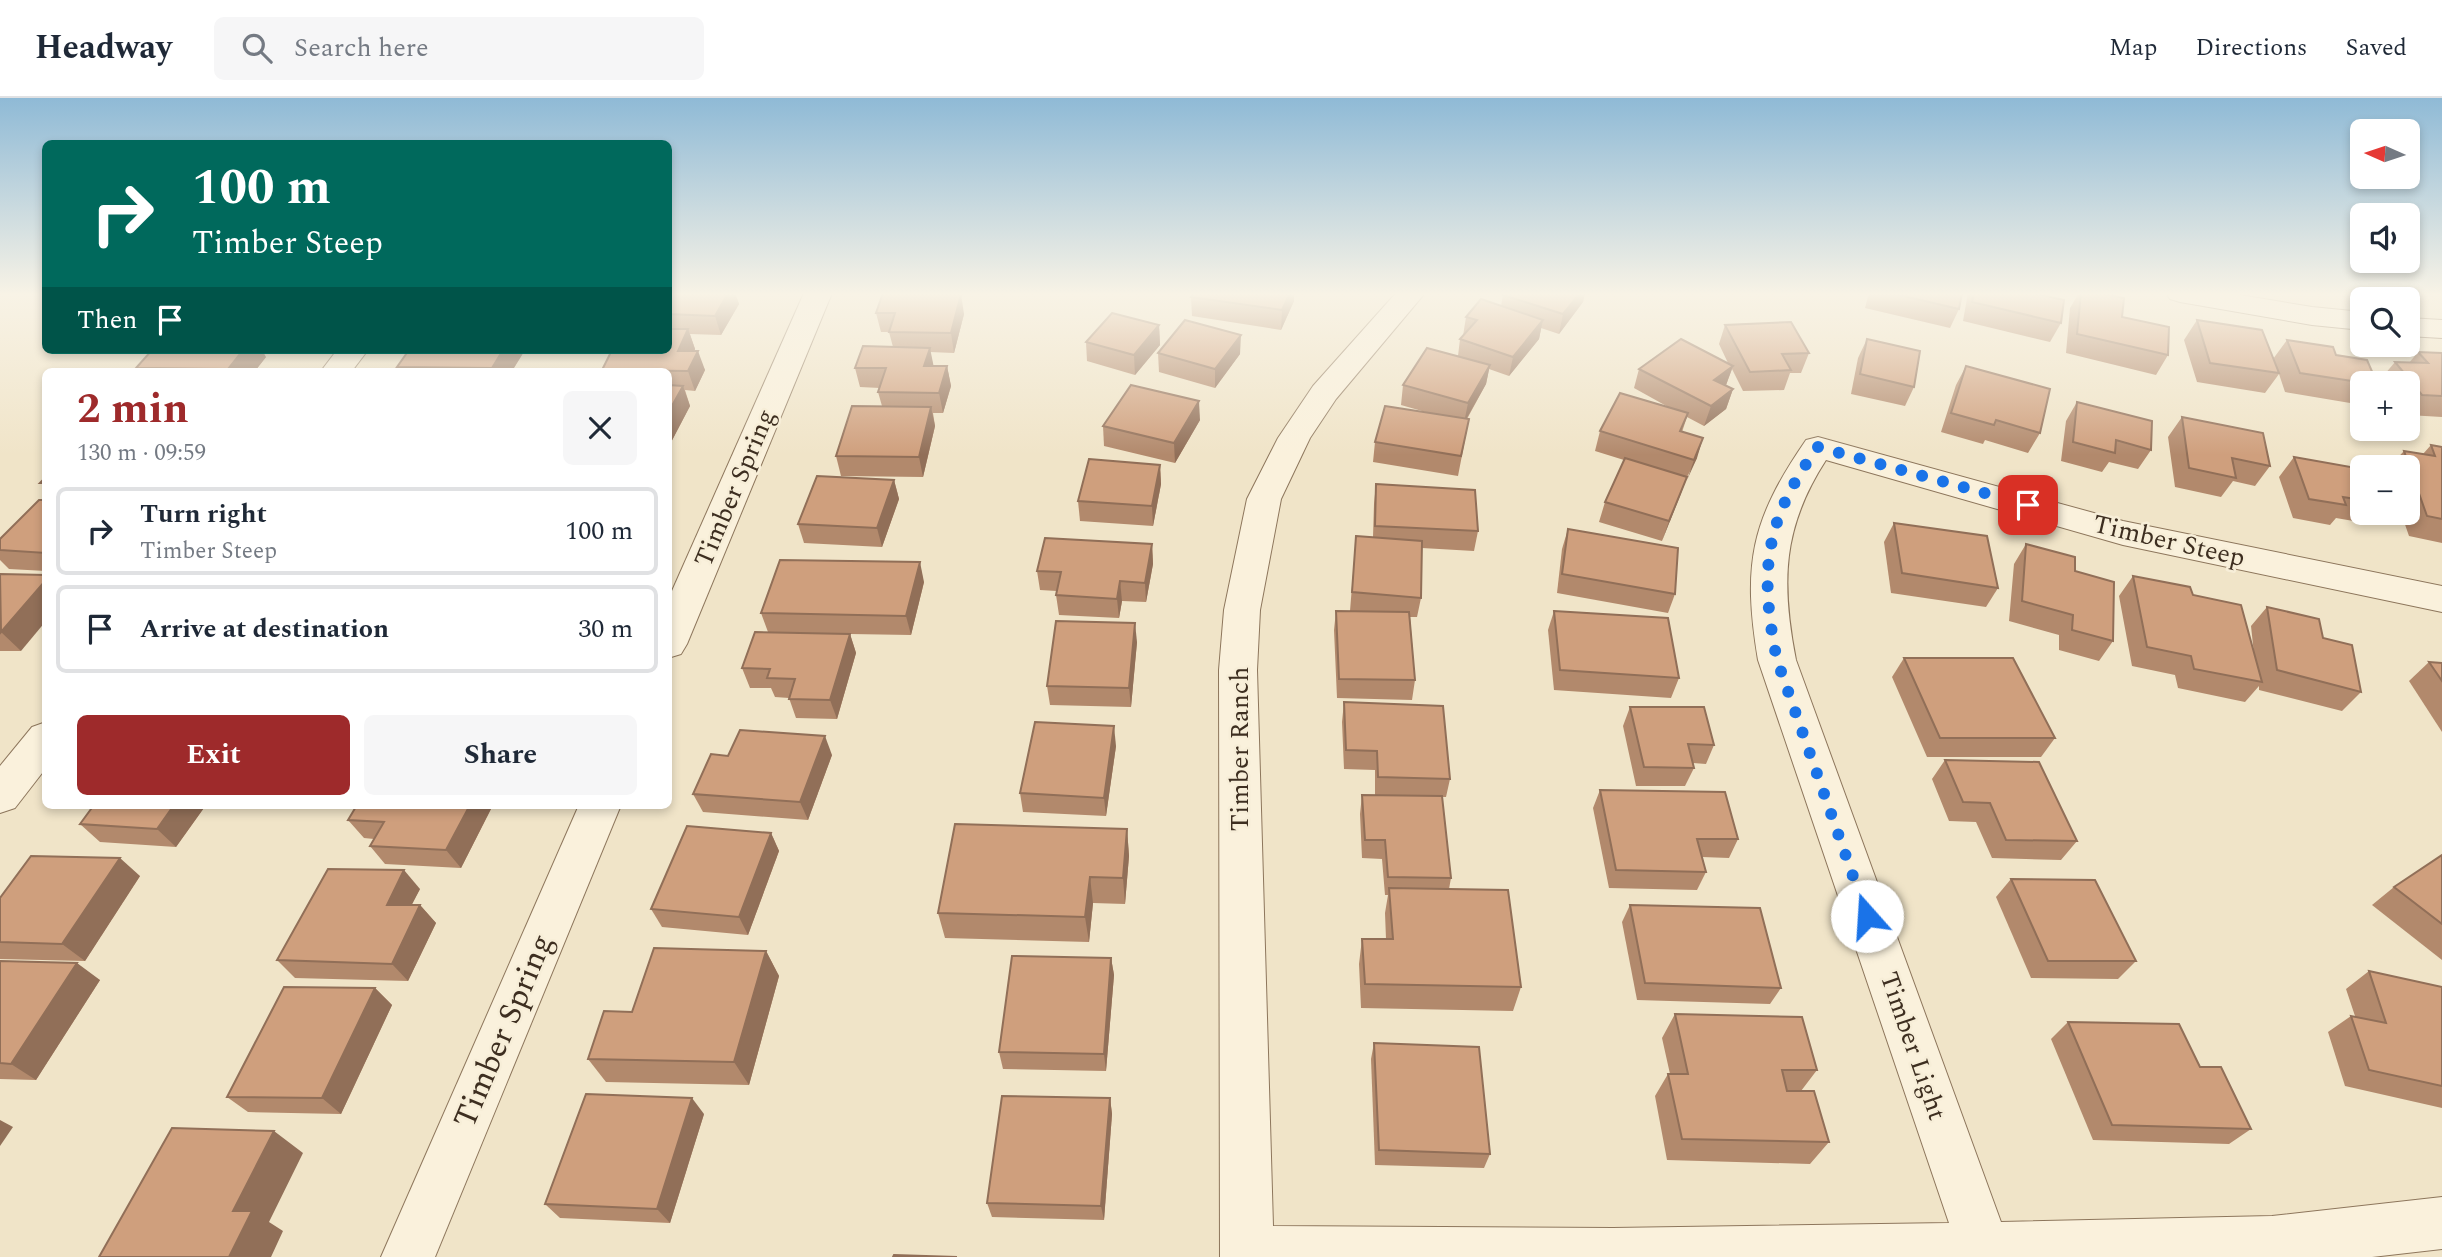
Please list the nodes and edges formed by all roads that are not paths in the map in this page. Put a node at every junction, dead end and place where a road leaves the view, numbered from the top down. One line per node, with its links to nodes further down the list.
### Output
1 (795, 347): 7 (street, Timber Spring)
2 (1364, 347): 13 (street, Timber Ranch)
3 (350, 354): 4 (street)
4 (338, 368)
5 (1818, 447): 6 (street, Timber Steep); 12 (street, Timber Light)
6 (2442, 599)
7 (672, 635)
8 (42, 743): 9 (street)
9 (0, 796)
10 (598, 809): 14 (street, Timber Spring)
11 (2442, 1223): 12 (street)
12 (1984, 1249): 13 (street)
13 (1247, 1254)
14 (408, 1257)

